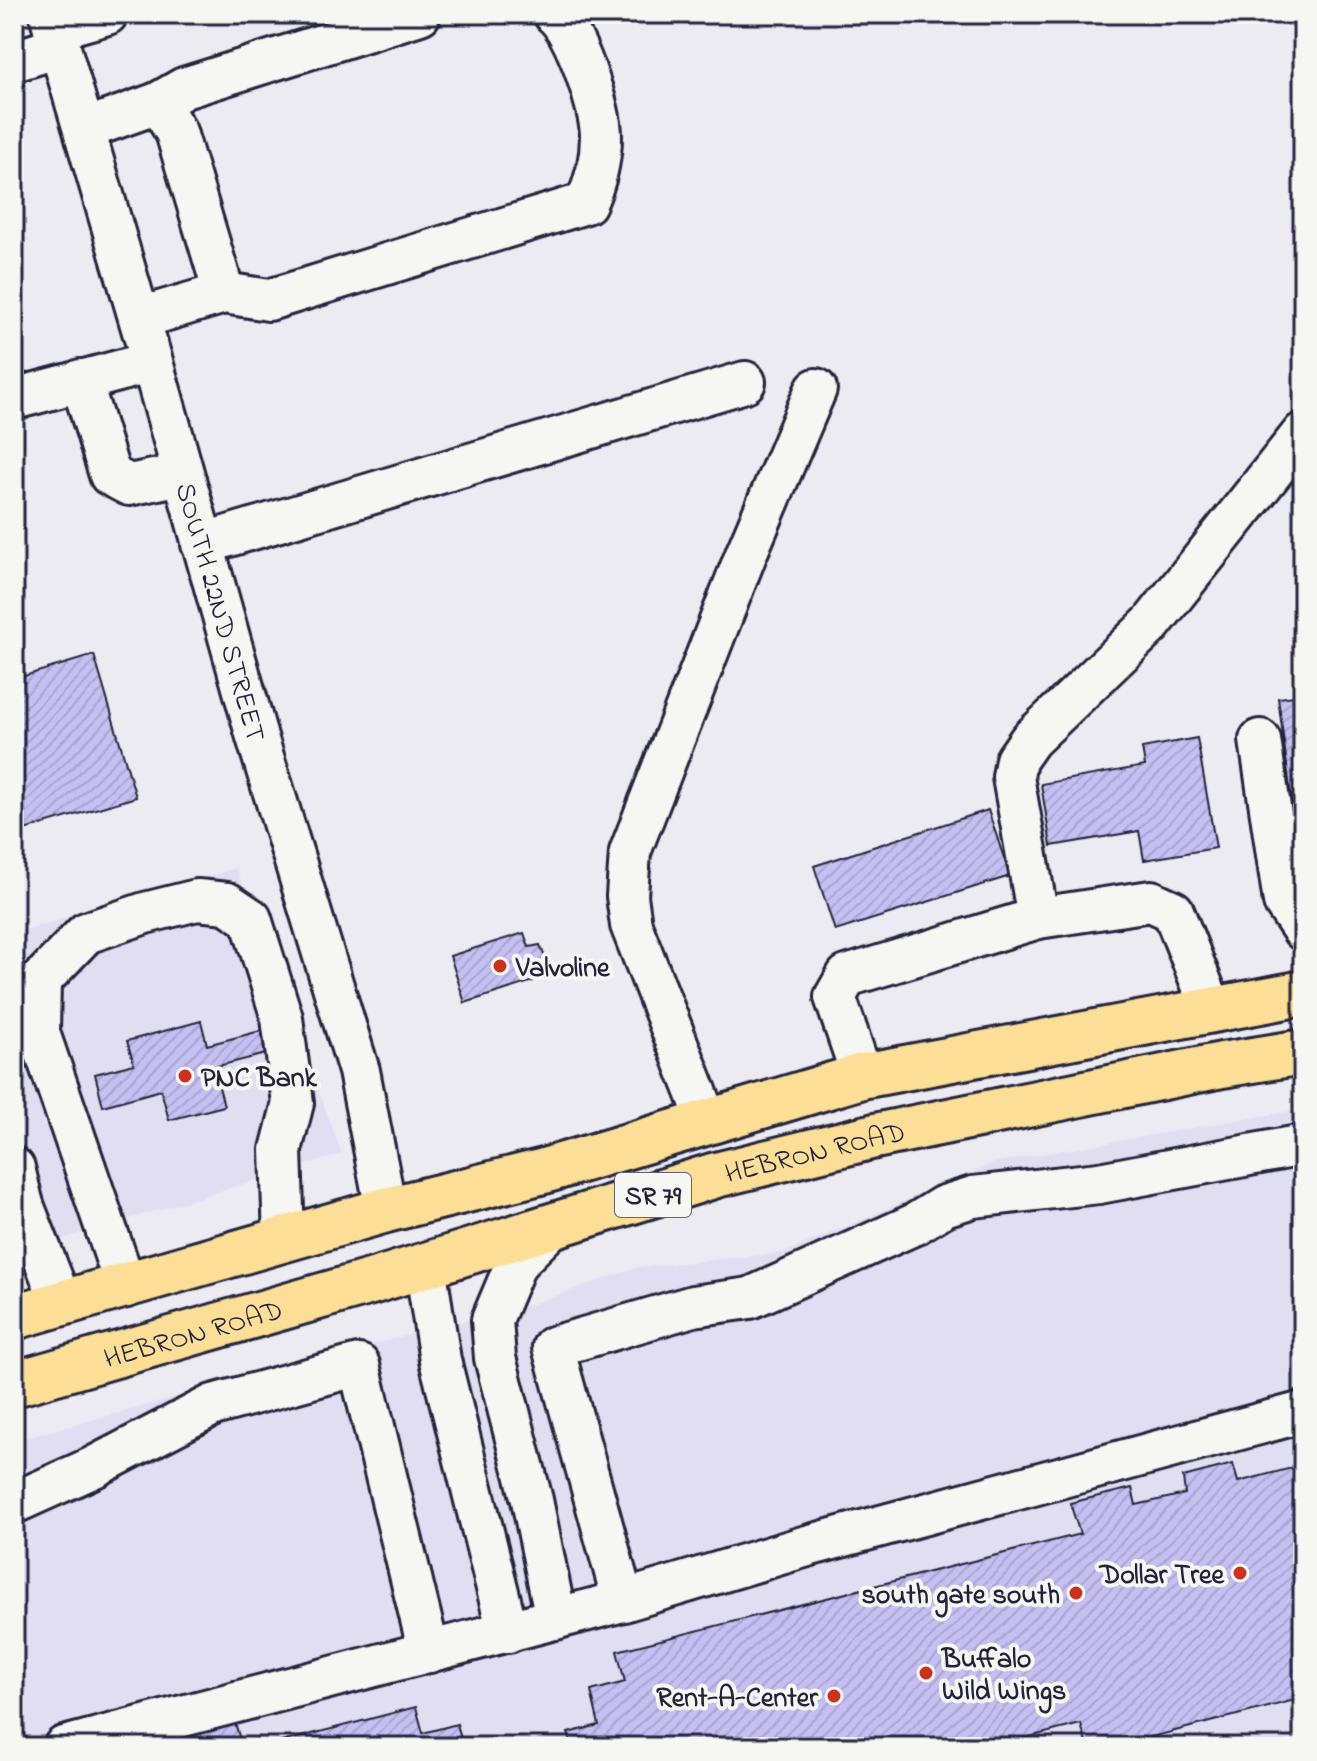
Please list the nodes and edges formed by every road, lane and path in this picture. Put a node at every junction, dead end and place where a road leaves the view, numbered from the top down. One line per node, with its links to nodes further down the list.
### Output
1 (107, 14): 4 (street)
2 (420, 14): 6 (street)
3 (554, 14): 8 (street)
4 (55, 30): 5 (street); 7 (street, SOUTH 22ND STREET)
5 (14, 61)
6 (158, 103): 7 (street); 8 (street)
7 (85, 129): 9 (street, SOUTH 22ND STREET)
8 (224, 293): 9 (street)
9 (140, 318): 10 (street, SOUTH 22ND STREET)
10 (152, 362): 11 (street); 16 (street, SOUTH 22ND STREET)
11 (81, 380): 14 (street); 16 (street)
12 (745, 382): 17 (street)
13 (816, 389): 28 (street)
14 (14, 399)
15 (1303, 433): 20 (street)
16 (182, 474): 17 (street, SOUTH 22ND STREET)
17 (202, 544): 19 (street, SOUTH 22ND STREET)
18 (1260, 740): 22 (street)
19 (309, 909): 21 (street); 31 (street, SOUTH 22ND STREET)
20 (1038, 918): 24 (street); 26 (street)
21 (251, 919): 33 (street); 35 (street)
22 (1303, 930)
23 (1303, 993): 24 (highway, HEBRON ROAD / SR 79)
24 (1212, 1010): 26 (highway, HEBRON ROAD / SR 79)
25 (1303, 1052): 32 (highway, HEBRON ROAD / SR 79)
26 (862, 1076): 27 (highway, HEBRON ROAD / SR 79)
27 (803, 1094): 28 (highway, HEBRON ROAD / SR 79); 34 (highway)
28 (708, 1122): 31 (highway, HEBRON ROAD / SR 79)
29 (1303, 1145): 42 (street)
30 (17, 1194): 36 (street)
31 (386, 1210): 33 (highway, HEBRON ROAD / SR 79); 38 (highway)
32 (554, 1225): 34 (highway, HEBRON ROAD / SR 79); 43 (street)
33 (284, 1240): 35 (highway, HEBRON ROAD / SR 79)
34 (425, 1265): 38 (highway, HEBRON ROAD / SR 79); 44 (street)
35 (126, 1287): 36 (highway, HEBRON ROAD / SR 79)
36 (62, 1304): 37 (highway, HEBRON ROAD / SR 79)
37 (14, 1317)
38 (94, 1360): 39 (highway, HEBRON ROAD / SR 79)
39 (14, 1384)
40 (1303, 1412): 42 (street)
41 (14, 1503): 45 (street)
42 (623, 1601): 43 (street)
43 (556, 1619): 44 (street)
44 (508, 1632): 45 (street)
45 (429, 1652): 46 (street)
46 (64, 1747)

